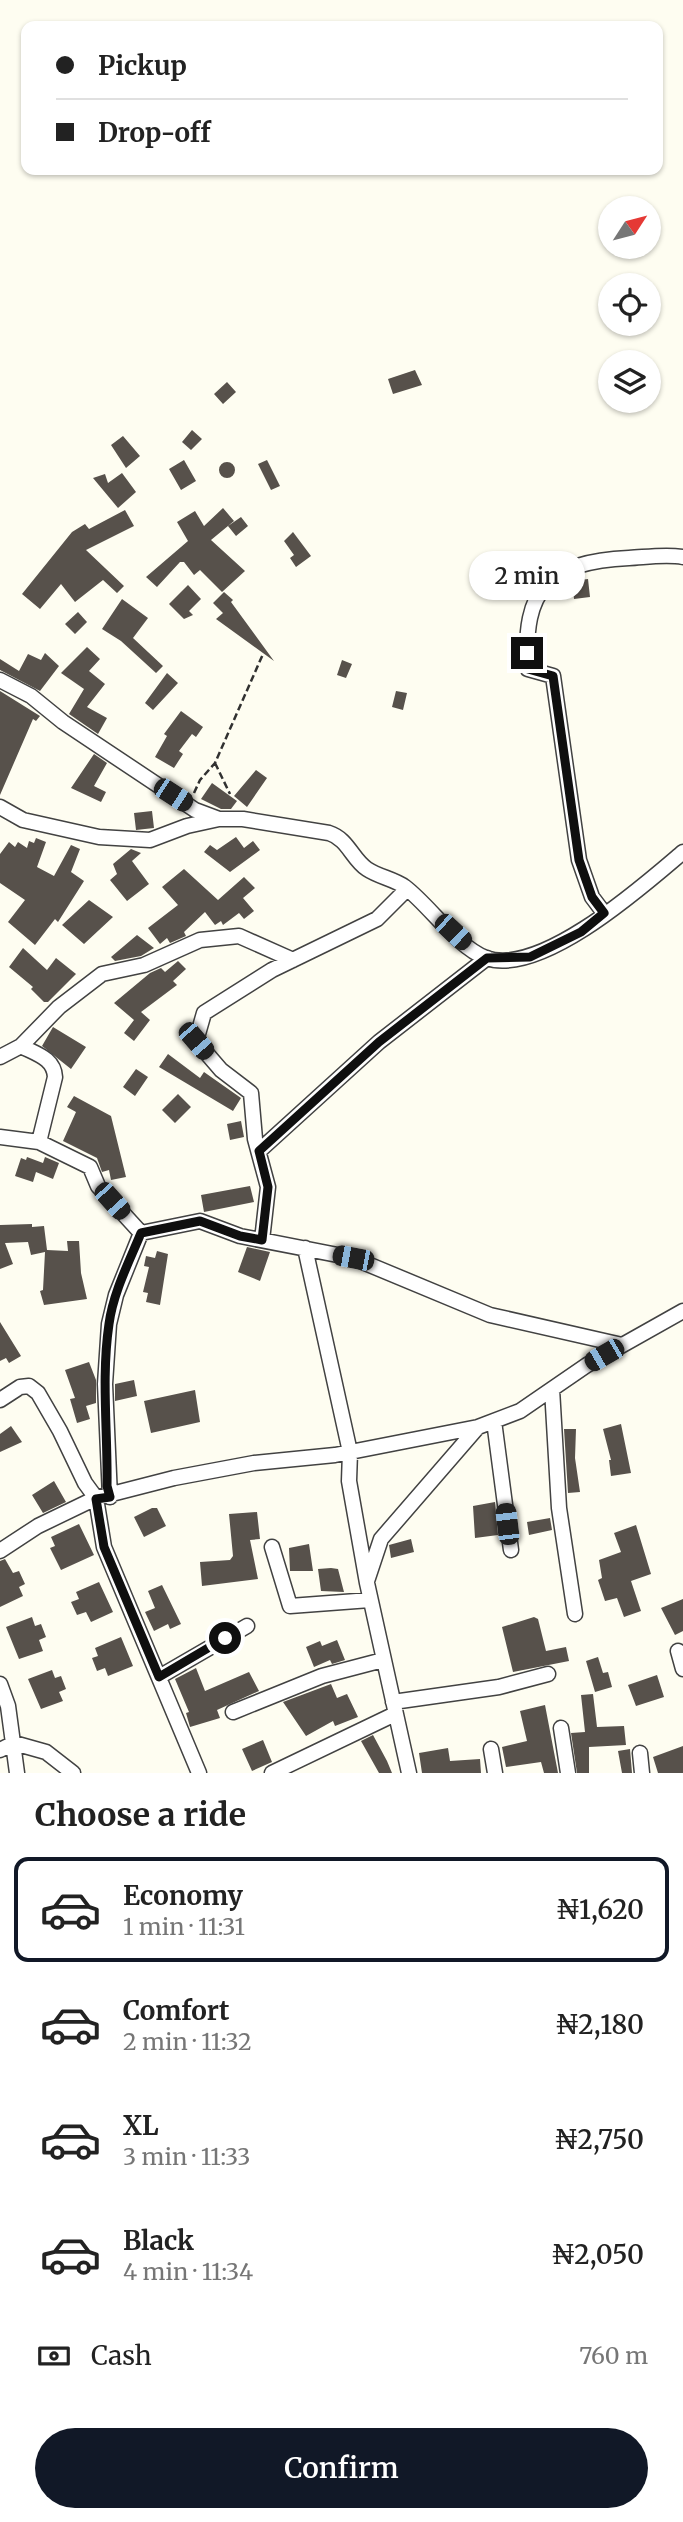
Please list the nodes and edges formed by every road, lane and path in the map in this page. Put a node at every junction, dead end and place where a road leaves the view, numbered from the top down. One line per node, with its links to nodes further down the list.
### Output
1 (683, 557): 11 (street)
2 (263, 653): 4 (path)
3 (0, 680): 7 (street)
4 (215, 764): 5 (path); 7 (path)
5 (230, 794)
6 (0, 807): 8 (street)
7 (195, 810): 8 (street)
8 (219, 819): 10 (street)
9 (683, 852): 11 (street)
10 (407, 889): 12 (street); 13 (street)
11 (604, 913): 12 (street)
12 (487, 958): 18 (street)
13 (293, 960): 14 (street); 18 (street)
14 (21, 1046): 15 (street); 17 (street)
15 (0, 1057)
16 (0, 1137): 17 (street)
17 (39, 1142): 19 (street)
18 (259, 1151): 20 (street)
19 (141, 1233): 20 (street); 29 (street)
20 (262, 1240): 21 (street)
21 (305, 1248): 23 (street); 28 (street)
22 (683, 1311): 23 (street)
23 (622, 1345): 24 (street)
24 (552, 1389): 26 (street); 35 (street)
25 (0, 1400): 29 (street)
26 (494, 1421): 27 (street); 31 (street)
27 (478, 1427): 28 (street); 33 (street)
28 (349, 1452): 29 (street); 33 (street)
29 (103, 1498): 32 (street); 41 (street)
30 (272, 1547): 34 (street)
31 (510, 1550)
32 (0, 1551)
33 (367, 1583): 34 (street)
34 (370, 1600): 38 (street)
35 (575, 1614)
36 (247, 1626): 41 (street)
37 (678, 1651): 39 (street)
38 (383, 1660): 43 (street); 44 (street)
39 (683, 1669)
40 (548, 1674): 43 (street)
41 (159, 1677): 52 (street)
42 (0, 1684): 46 (street)
43 (394, 1708): 53 (street); 54 (street)
44 (233, 1712)
45 (561, 1728): 56 (street)
46 (14, 1743): 48 (street); 50 (street); 51 (street)
47 (491, 1749): 55 (street)
48 (0, 1750)
49 (640, 1753): 57 (street)
50 (17, 1773)
51 (73, 1773)
52 (199, 1773)
53 (272, 1773)
54 (408, 1773)
55 (495, 1773)
56 (568, 1773)
57 (642, 1773)

